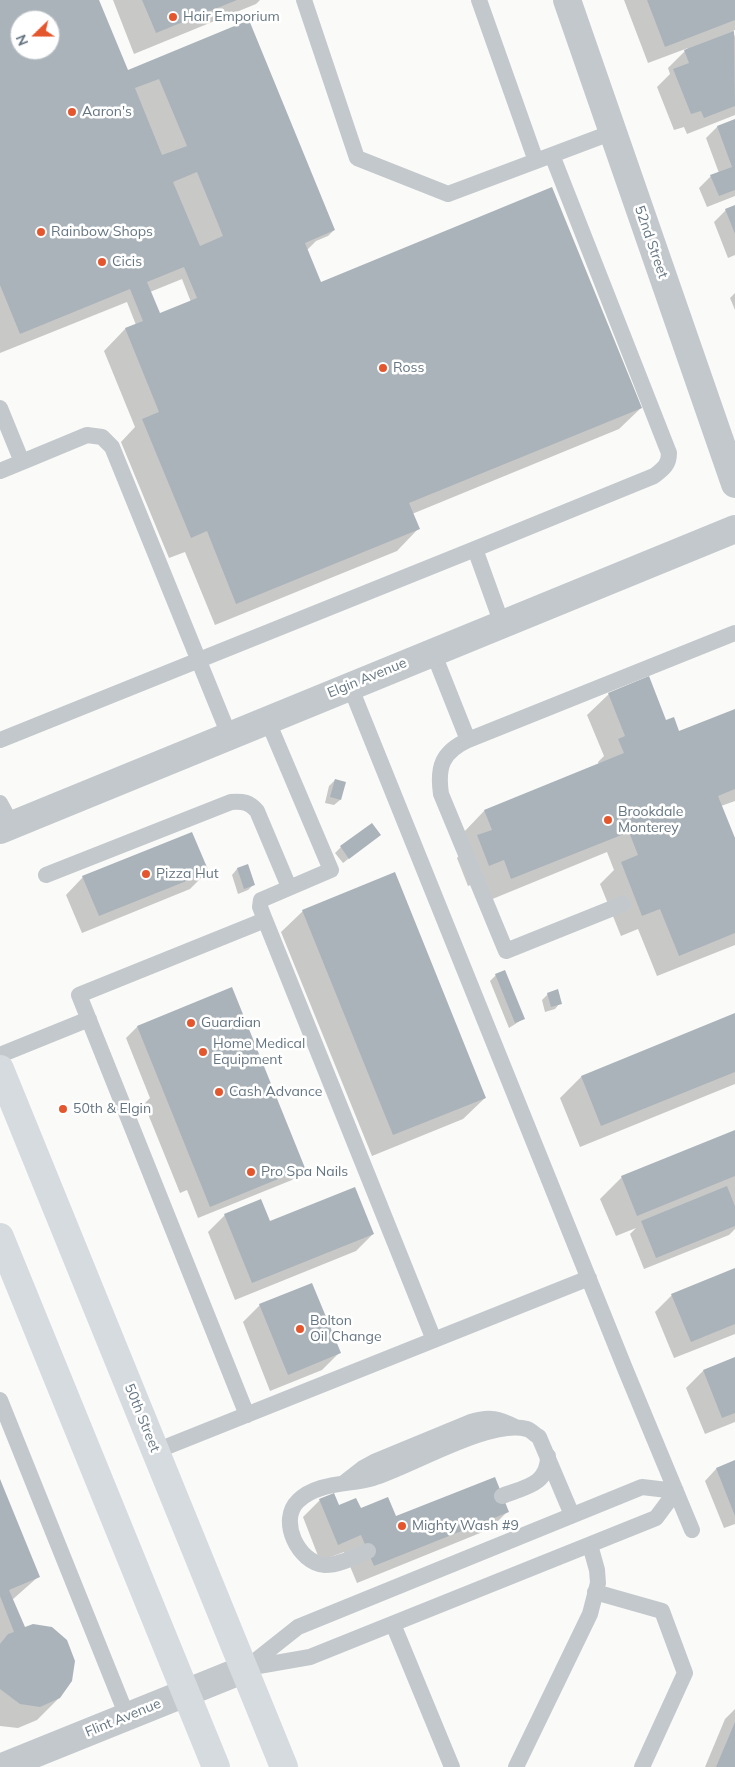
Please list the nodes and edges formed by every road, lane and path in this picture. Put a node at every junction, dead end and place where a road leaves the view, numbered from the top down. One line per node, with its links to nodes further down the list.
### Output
1 (304, 0): 6 (lane)
2 (479, 0): 6 (lane)
3 (567, 0): 4 (street, 52nd Street)
4 (613, 132): 5 (lane); 10 (street, 52nd Street)
5 (552, 155): 6 (lane); 12 (lane)
6 (536, 161)
7 (0, 408): 8 (lane)
8 (22, 462): 9 (lane); 16 (lane)
9 (0, 471)
10 (735, 484)
11 (735, 529): 13 (street, Elgin Avenue)
12 (475, 550): 13 (lane); 16 (lane)
13 (502, 624): 15 (street, Elgin Avenue)
14 (735, 633): 21 (lane)
15 (433, 652): 17 (street, Elgin Avenue); 21 (lane)
16 (198, 660): 19 (lane); 20 (lane)
17 (350, 686): 18 (street, Elgin Avenue); 31 (lane)
18 (266, 719): 19 (street, Elgin Avenue); 24 (lane)
19 (228, 735): 22 (street, Elgin Avenue)
20 (0, 740)
21 (468, 740): 25 (lane)
22 (4, 819)
23 (46, 875): 24 (lane)
24 (289, 887): 26 (lane)
25 (623, 904)
26 (265, 920): 27 (lane); 32 (lane)
27 (89, 1019): 28 (lane); 34 (lane)
28 (0, 1055)
29 (0, 1068): 35 (main road, 50th Street)
30 (0, 1237): 46 (main road)
31 (589, 1278): 32 (lane); 37 (lane)
32 (434, 1340): 34 (lane)
33 (0, 1400): 47 (lane)
34 (247, 1415): 35 (lane)
35 (156, 1451): 45 (main road, 50th Street)
36 (548, 1456): 38 (lane); 39 (lane); 42 (lane)
37 (676, 1491): 39 (lane); 40 (lane); 41 (lane)
38 (502, 1496)
39 (572, 1515): 45 (lane)
40 (692, 1530)
41 (590, 1544): 43 (lane); 44 (lane)
42 (368, 1552)
43 (595, 1592): 52 (lane); 53 (lane)
44 (393, 1624): 45 (lane); 51 (lane)
45 (244, 1669): 46 (street, Flint Avenue); 50 (main road, 50th Street)
46 (186, 1692): 47 (street, Flint Avenue); 49 (main road)
47 (127, 1716): 48 (street, Flint Avenue)
48 (16, 1764)
49 (216, 1767)
50 (284, 1767)
51 (452, 1767)
52 (516, 1767)
53 (642, 1767)

